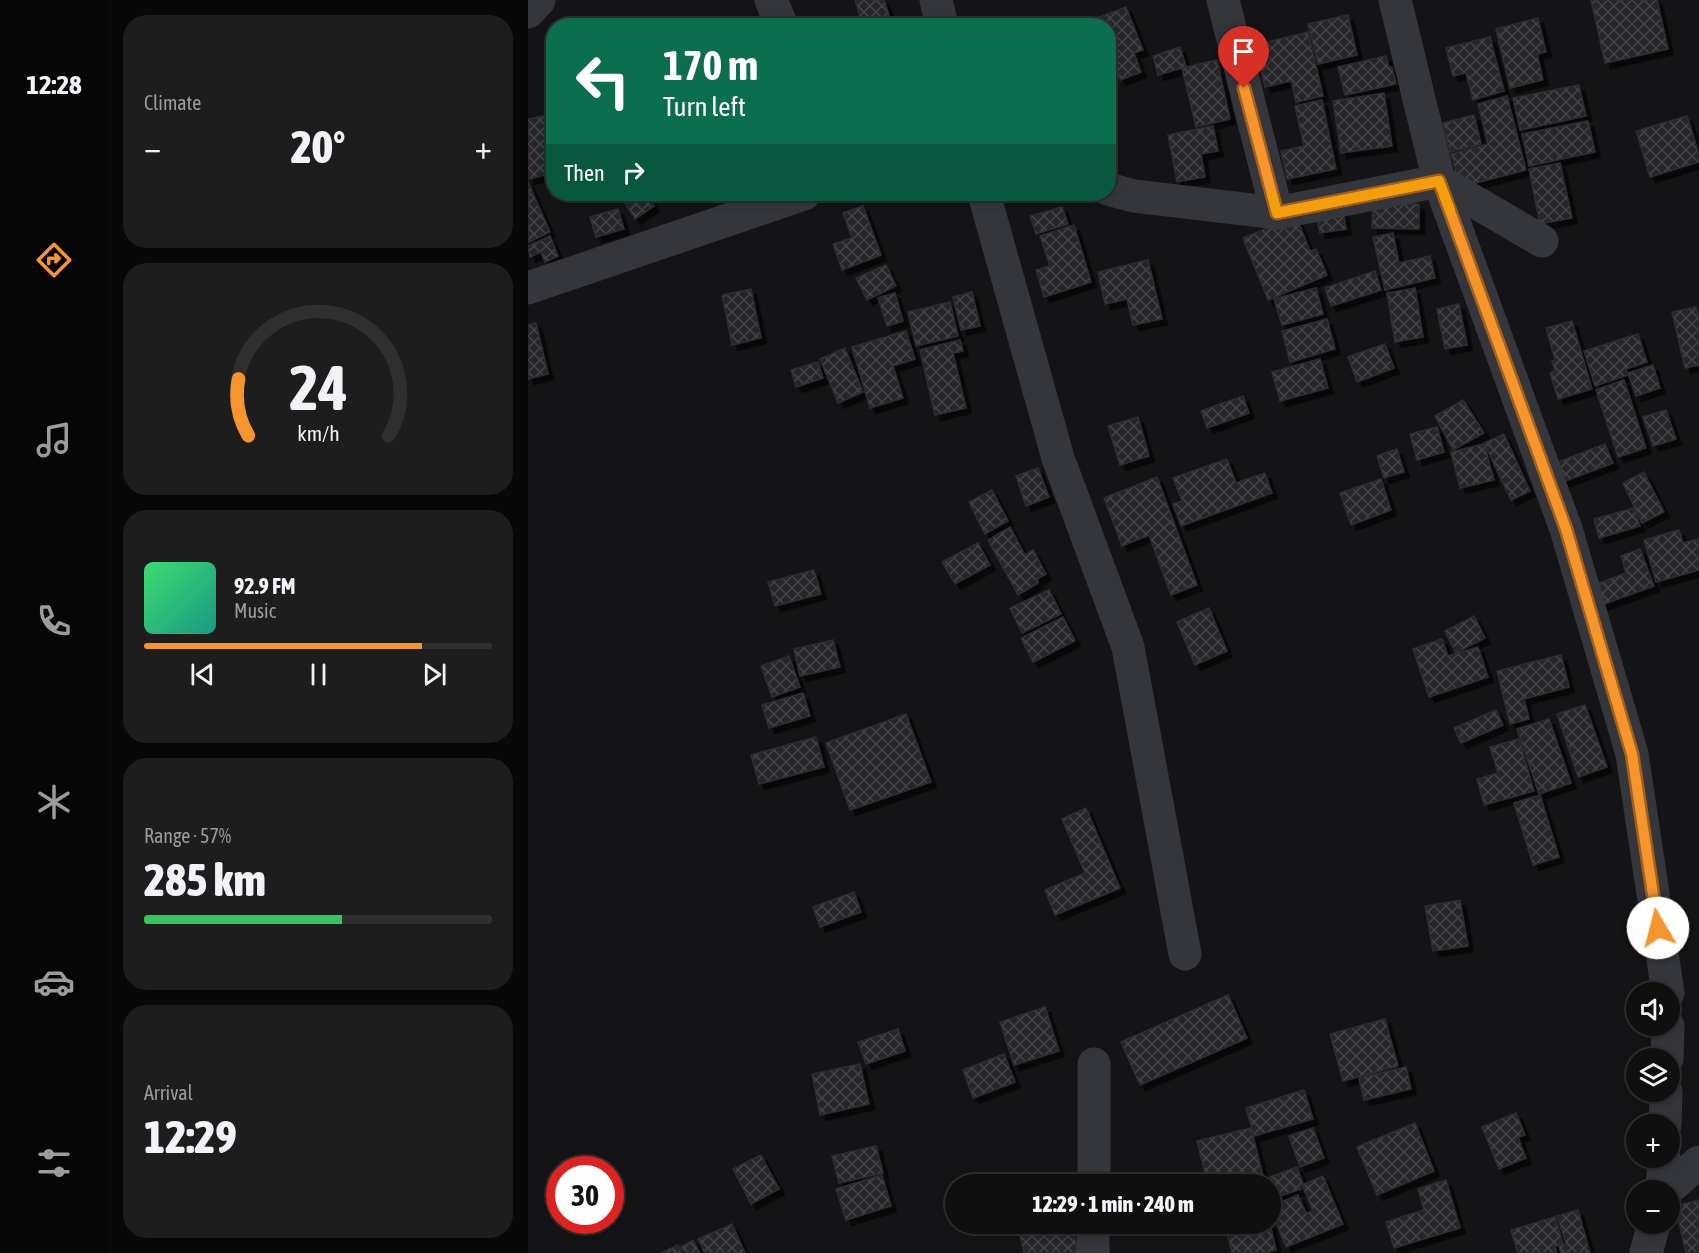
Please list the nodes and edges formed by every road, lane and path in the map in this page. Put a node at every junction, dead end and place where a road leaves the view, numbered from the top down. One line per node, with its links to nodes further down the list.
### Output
1 (539, 0): 6 (street)
2 (771, 0): 7 (street)
3 (936, 0): 8 (street)
4 (1222, 0): 13 (street)
5 (1395, 0): 9 (street)
6 (528, 12)
7 (779, 18)
8 (940, 18)
9 (1439, 181): 13 (street); 14 (street); 17 (street)
10 (1116, 191): 13 (street)
11 (783, 201): 15 (street)
12 (986, 201): 16 (street)
13 (1277, 213)
14 (1542, 241)
15 (528, 288)
16 (1185, 954)
17 (1666, 982)
18 (1094, 1064): 20 (street)
19 (1699, 1162): 21 (street)
20 (1094, 1174)
21 (1677, 1180)
22 (1093, 1234): 24 (street)
23 (1651, 1234): 25 (street)
24 (1093, 1253)
25 (1646, 1253)

